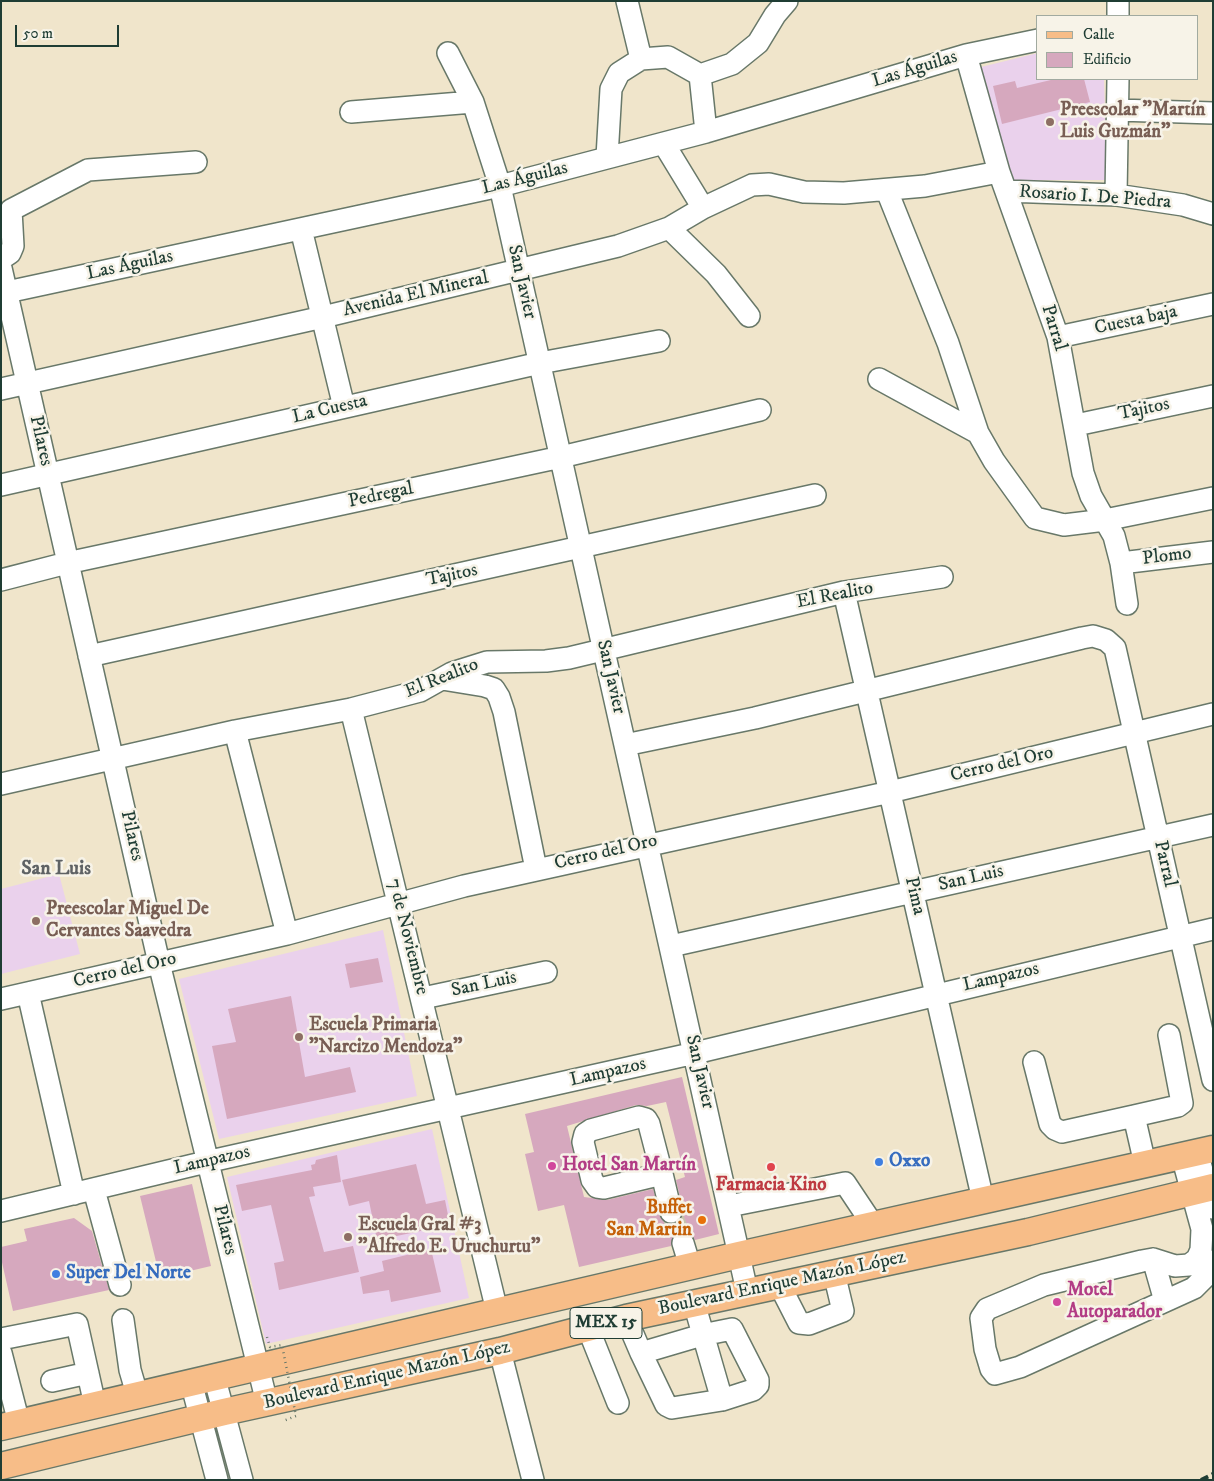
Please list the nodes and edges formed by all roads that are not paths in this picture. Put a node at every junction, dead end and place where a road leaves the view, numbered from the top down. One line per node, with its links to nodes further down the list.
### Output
1 (627, 1): 8 (street)
2 (787, 1): 9 (street)
3 (1118, 1): 4 (street)
4 (1118, 15)
5 (1036, 40): 7 (street, Las Águilas)
6 (448, 53): 11 (street, San Javier)
7 (966, 54): 15 (street, Las Águilas); 19 (street, Parral)
8 (642, 59): 9 (street); 17 (street)
9 (700, 75): 15 (street)
10 (1118, 80): 12 (street)
11 (473, 102): 13 (street); 20 (street, San Javier)
12 (1118, 110): 14 (street); 22 (street)
13 (350, 112)
14 (1213, 114)
15 (706, 132): 16 (street, Las Águilas)
16 (664, 144): 17 (street, Las Águilas); 24 (street)
17 (607, 157): 20 (street, Las Águilas)
18 (196, 162): 23 (street)
19 (1003, 182): 21 (street, Avenida El Mineral); 22 (street, Rosario I. De Piedra); 35 (street, Parral)
20 (500, 186): 27 (street, Las Águilas); 30 (street, San Javier)
21 (887, 191): 24 (street, Avenida El Mineral); 45 (street)
22 (1116, 195): 25 (street, Rosario I. De Piedra)
23 (6, 206): 28 (street)
24 (703, 208): 26 (street, Avenida El Mineral)
25 (1213, 214)
26 (669, 228): 30 (street, Avenida El Mineral); 33 (street)
27 (300, 229): 31 (street, Las Águilas); 34 (street)
28 (1, 259)
29 (1, 268): 31 (street, Pilares)
30 (519, 271): 34 (street, Avenida El Mineral); 37 (street, San Javier)
31 (6, 292): 39 (street, Pilares)
32 (1213, 304): 35 (street, Cuesta baja)
33 (749, 316)
34 (323, 317): 39 (street, Avenida El Mineral); 42 (street)
35 (1058, 337): 44 (street, Parral)
36 (659, 341): 37 (street, La Cuesta)
37 (540, 363): 42 (street, La Cuesta); 46 (street, San Javier)
38 (880, 379): 45 (street)
39 (26, 384): 40 (street, Avenida El Mineral); 47 (street, Pilares)
40 (1, 389)
41 (1213, 396): 44 (street, Tajitos)
42 (344, 407): 47 (street, La Cuesta)
43 (760, 410): 46 (street, Pedregal)
44 (1076, 425): 51 (street, Parral)
45 (978, 433): 51 (street)
46 (560, 457): 52 (street, San Javier); 54 (street, Pedregal)
47 (48, 474): 48 (street, La Cuesta); 54 (street, Pilares)
48 (1, 485)
49 (815, 495): 52 (street, Tajitos)
50 (1213, 498): 51 (street)
51 (1105, 520): 55 (street, Parral)
52 (581, 548): 60 (street, San Javier); 61 (street, Tajitos)
53 (1213, 552): 55 (street, Plomo)
54 (67, 563): 57 (street, Pedregal); 61 (street, Pilares)
55 (1121, 563): 59 (street, Parral)
56 (942, 577): 58 (street, El Realito)
57 (1, 580)
58 (844, 592): 60 (street, El Realito); 63 (street, Pima)
59 (1127, 604)
60 (604, 648): 62 (street, El Realito); 68 (street, San Javier)
61 (89, 656): 69 (street, Pilares)
62 (442, 679): 64 (street, El Realito); 75 (street)
63 (867, 690): 67 (street, Parral); 68 (street); 71 (street, Pima)
64 (351, 709): 66 (street, El Realito); 77 (street, 7 de Noviembre)
65 (1213, 714): 67 (street, Cerro del Oro)
66 (235, 731): 69 (street, El Realito); 79 (street)
67 (1134, 734): 71 (street, Cerro del Oro); 73 (street, Parral)
68 (625, 746): 74 (street, San Javier)
69 (114, 758): 70 (street, El Realito); 82 (street, Pilares)
70 (1, 784)
71 (890, 792): 74 (street, Cerro del Oro); 76 (street, Pima)
72 (1213, 825): 73 (street, San Luis)
73 (1158, 838): 76 (street, San Luis); 80 (street, Parral)
74 (647, 844): 75 (street, Cerro del Oro); 81 (street, San Javier)
75 (536, 869): 77 (street, Cerro del Oro)
76 (914, 892): 81 (street, San Luis); 85 (street, Pima)
77 (398, 903): 79 (street, Cerro del Oro); 86 (street, 7 de Noviembre)
78 (1213, 929): 80 (street, Lampazos)
79 (287, 934): 82 (street, Cerro del Oro)
80 (1180, 936): 85 (street, Lampazos); 91 (street, Parral)
81 (671, 946): 89 (street, San Javier)
82 (159, 963): 84 (street, Cerro del Oro); 95 (street, Pilares)
83 (546, 972): 86 (street, San Luis)
84 (28, 993): 87 (street, Cerro del Oro); 98 (street)
85 (936, 994): 89 (street, Lampazos); 100 (street, Pima)
86 (422, 998): 92 (street, 7 de Noviembre)
87 (1, 999)
88 (1169, 1035): 93 (street)
89 (695, 1053): 92 (street, Lampazos); 101 (street, San Javier)
90 (1034, 1062): 93 (street)
91 (1212, 1077)
92 (450, 1108): 95 (street, Lampazos); 114 (street, 7 de Noviembre)
93 (1134, 1116): 96 (street)
94 (1197, 1152): 96 (main road, Boulevard Enrique Mazón López / MEX 15); 99 (street)
95 (206, 1162): 98 (street, Lampazos); 123 (street, Pilares)
96 (1145, 1164): 100 (main road, Boulevard Enrique Mazón López / MEX 15)
97 (662, 1174): 103 (street)
98 (84, 1192): 102 (street, Lampazos); 110 (street)
99 (1206, 1195): 106 (street); 108 (main road, Boulevard Enrique Mazón López / MEX 15)
100 (983, 1200): 104 (main road, Boulevard Enrique Mazón López / MEX 15)
101 (729, 1206): 104 (street); 105 (street, San Javier)
102 (1, 1211)
103 (671, 1212)
104 (873, 1225): 105 (main road, Boulevard Enrique Mazón López / MEX 15)
105 (739, 1255): 111 (street, San Javier); 114 (main road, Boulevard Enrique Mazón López / MEX 15)
106 (1153, 1259): 112 (street); 112 (street)
107 (1213, 1261): 112 (street)
108 (834, 1273): 109 (main road, Boulevard Enrique Mazón López / MEX 15); 109 (street)
109 (779, 1284): 111 (main road, Boulevard Enrique Mazón López / MEX 15)
110 (120, 1285)
111 (747, 1291): 113 (main road, Boulevard Enrique Mazón López / MEX 15)
112 (1164, 1301)
113 (694, 1303): 115 (main road, Boulevard Enrique Mazón López / MEX 15); 118 (street)
114 (497, 1311): 123 (main road, Boulevard Enrique Mazón López / MEX 15)
115 (626, 1318): 117 (main road, Boulevard Enrique Mazón López / MEX 15); 122 (street)
116 (123, 1320): 127 (street)
117 (588, 1328): 120 (main road, Boulevard Enrique Mazón López / MEX 15); 129 (street)
118 (702, 1335): 122 (street); 128 (street); 128 (street)
119 (1, 1339): 124 (street)
120 (500, 1351): 131 (main road, Boulevard Enrique Mazón López / MEX 15); 137 (street)
121 (1, 1353): 133 (street)
122 (641, 1354): 128 (street)
123 (258, 1366): 125 (main road, Boulevard Enrique Mazón López / MEX 15); 131 (street, Pilares)
124 (88, 1373): 126 (street); 130 (street)
125 (203, 1379): 127 (main road, Boulevard Enrique Mazón López / MEX 15); 132 (street)
126 (52, 1381)
127 (137, 1394): 130 (main road, Boulevard Enrique Mazón López / MEX 15)
128 (722, 1400)
129 (618, 1403)
130 (95, 1405): 133 (main road, Boulevard Enrique Mazón López / MEX 15)
131 (275, 1412): 132 (main road, Boulevard Enrique Mazón López / MEX 15)
132 (212, 1415): 134 (main road, Boulevard Enrique Mazón López / MEX 15); 135 (street); 136 (street)
133 (10, 1425)
134 (1, 1466)
135 (217, 1480)
136 (242, 1480)
137 (533, 1480)

